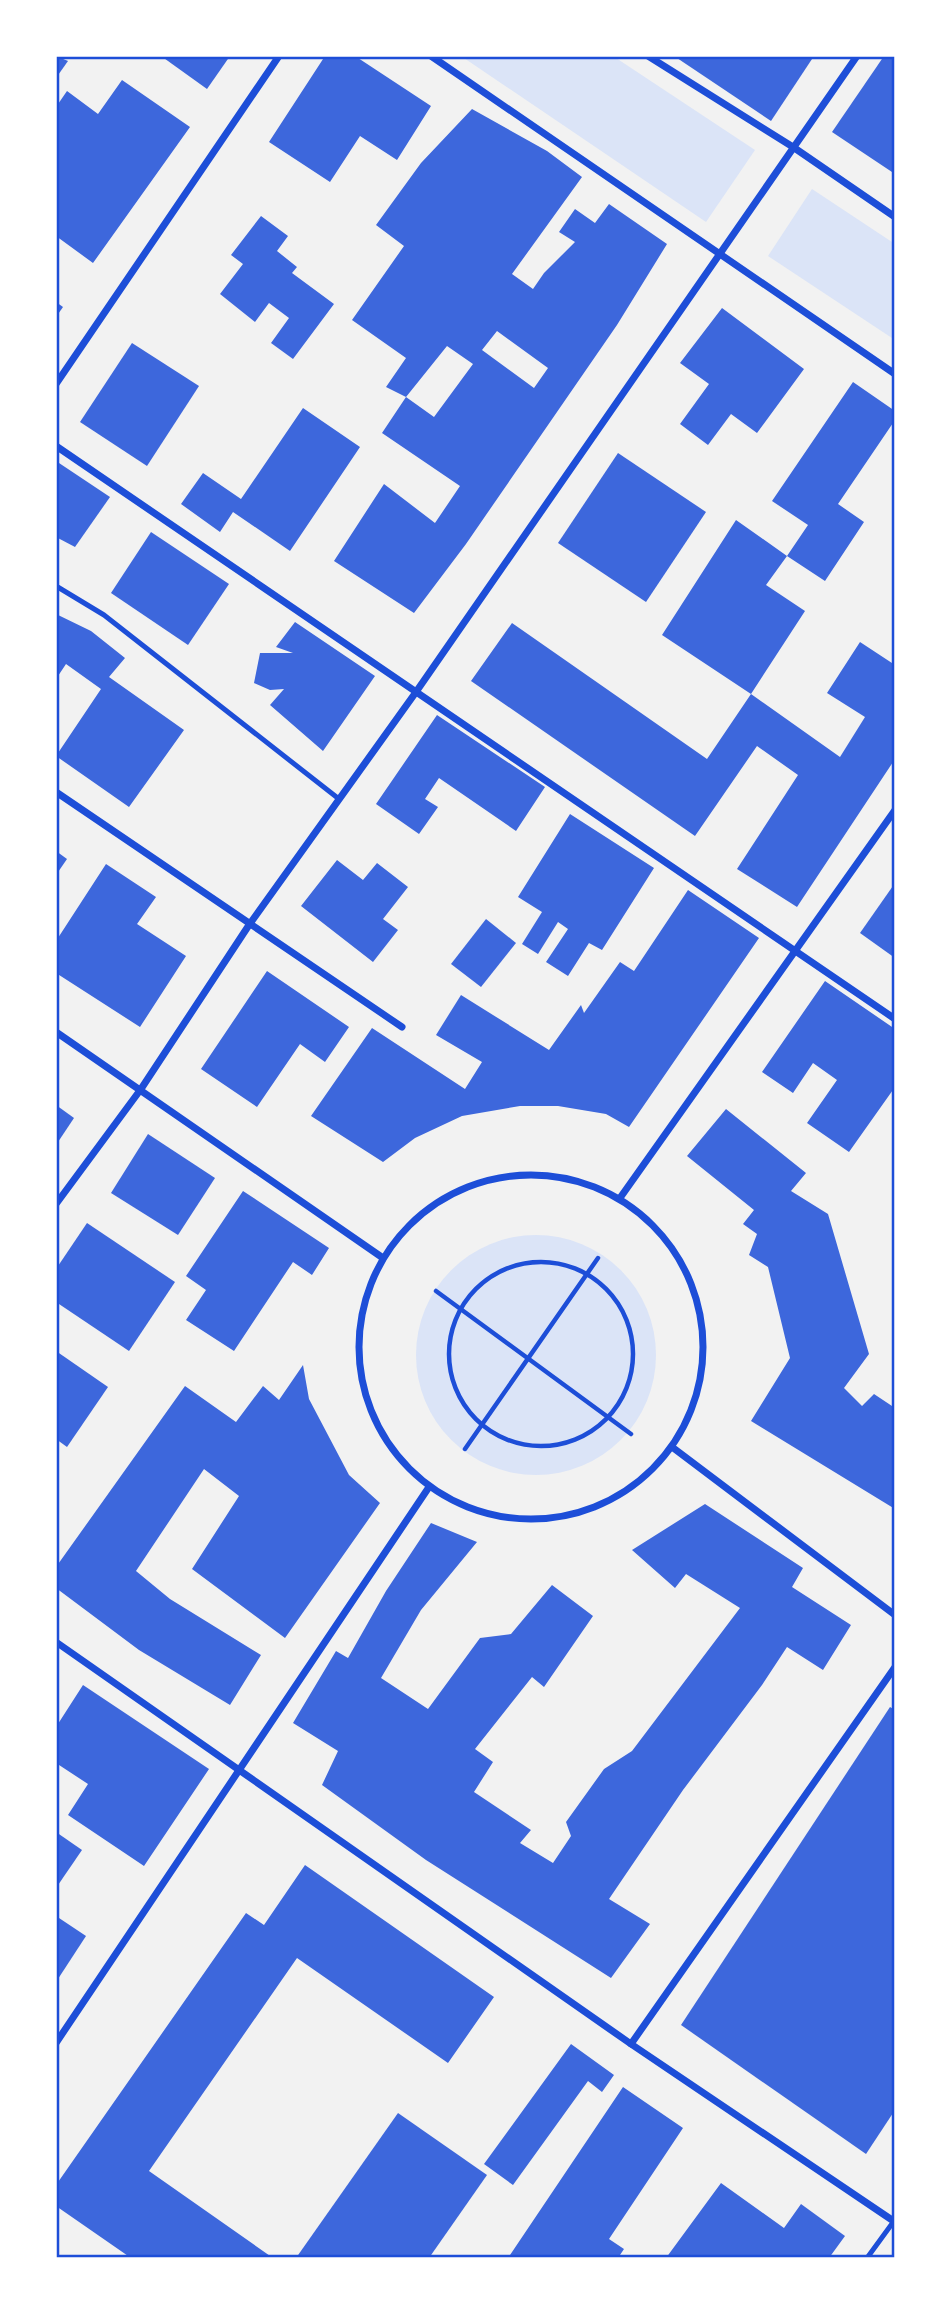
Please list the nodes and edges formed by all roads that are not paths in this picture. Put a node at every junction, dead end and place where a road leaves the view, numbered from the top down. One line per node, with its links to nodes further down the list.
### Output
1 (279, 56): 9 (street)
2 (431, 56): 7 (street)
3 (648, 56): 5 (street)
4 (858, 56): 5 (street)
5 (793, 147): 6 (street); 7 (street)
6 (895, 217)
7 (719, 255): 8 (street); 12 (street)
8 (895, 374)
9 (56, 384)
10 (56, 446): 12 (street)
11 (56, 586): 14 (lane)
12 (416, 692): 14 (street); 17 (street)
13 (56, 792): 16 (street)
14 (339, 799): 16 (street)
15 (895, 810): 17 (street)
16 (249, 926): 19 (street); 21 (street)
17 (796, 951): 18 (street); 22 (street)
18 (895, 1019)
19 (402, 1027)
20 (56, 1032): 21 (street)
21 (141, 1089): 23 (street); 24 (street)
22 (620, 1198): 24 (street); 25 (street)
23 (56, 1203)
24 (383, 1258): 26 (street)
25 (672, 1447): 26 (street); 27 (street)
26 (429, 1487): 30 (street)
27 (895, 1615)
28 (56, 1642): 30 (street)
29 (895, 1667): 32 (street)
30 (239, 1771): 31 (street); 32 (street)
31 (56, 2043)
32 (631, 2044): 33 (street)
33 (895, 2221): 34 (lane)
34 (867, 2258)

